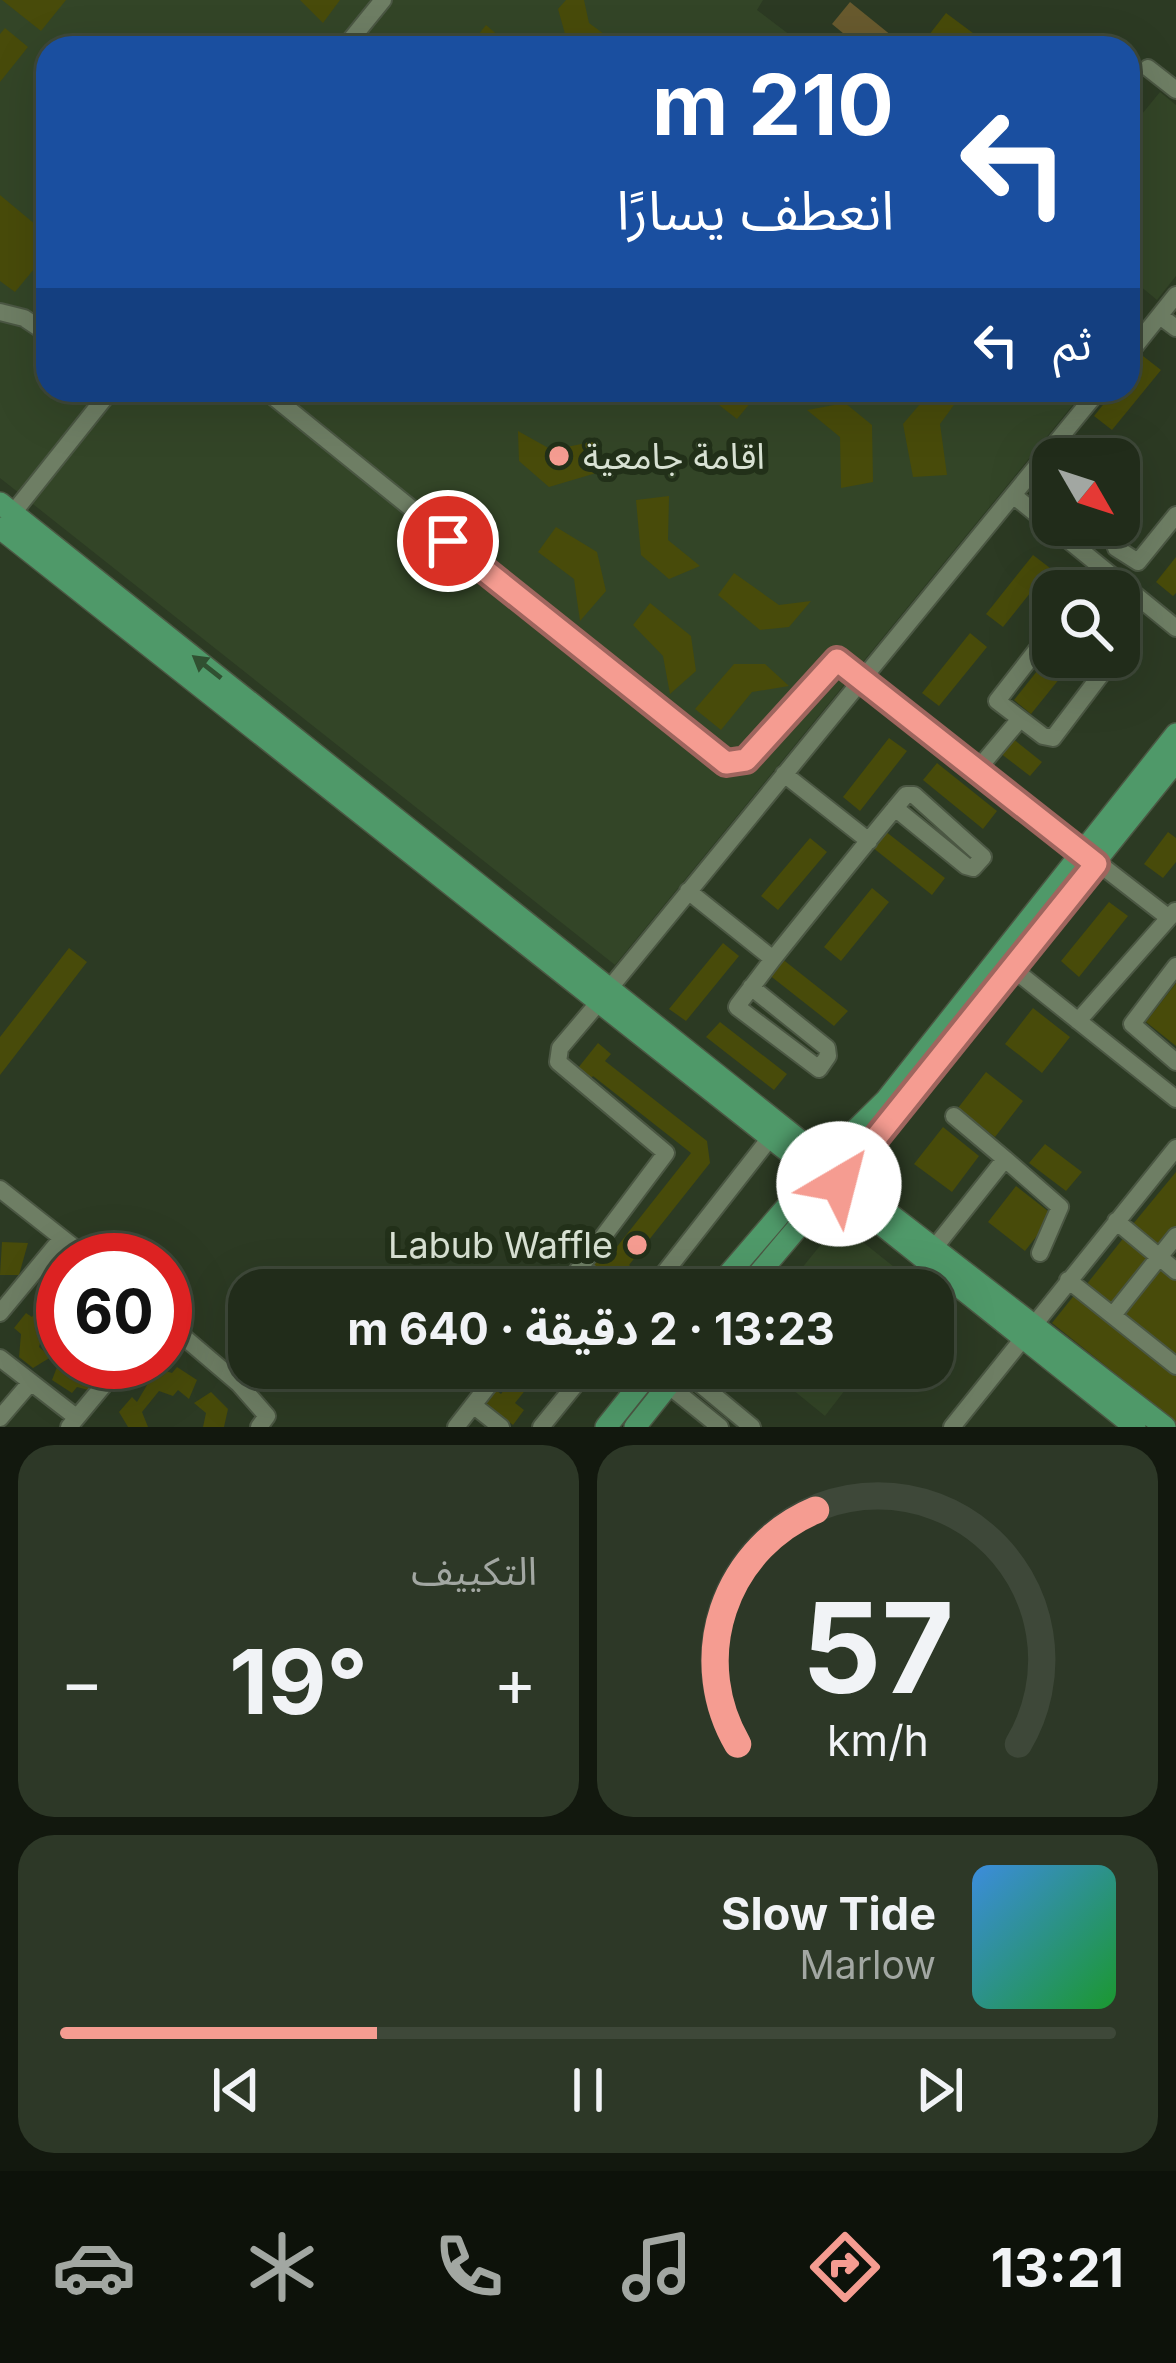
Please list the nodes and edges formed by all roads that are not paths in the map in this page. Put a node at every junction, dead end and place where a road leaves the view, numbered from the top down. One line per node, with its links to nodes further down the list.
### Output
1 (383, 0): 2 (street)
2 (354, 36)
3 (1148, 68): 4 (street)
4 (1176, 90)
5 (1176, 296): 7 (street)
6 (0, 311): 8 (street)
7 (1160, 316): 9 (street); 10 (street)
8 (36, 326)
9 (1176, 328)
10 (1140, 340)
11 (101, 402): 15 (street)
12 (280, 402): 20 (street)
13 (1089, 402): 14 (street)
14 (1013, 495): 18 (street); 20 (street)
15 (4, 515): 36 (main road)
16 (1176, 515): 17 (street)
17 (1116, 548)
18 (1176, 628)
19 (1032, 655): 22 (street)
20 (864, 677): 25 (street); 26 (street)
21 (1098, 678): 22 (street)
22 (1020, 719): 25 (street)
23 (1176, 734): 29 (main road)
24 (1176, 761): 29 (main road)
25 (978, 769): 29 (street)
26 (784, 775): 28 (street); 30 (street)
27 (895, 808): 27 (street); 28 (street)
28 (868, 842): 32 (street)
29 (1089, 858): 31 (street); 34 (main road); 44 (main road)
30 (688, 891): 32 (street); 36 (street)
31 (1172, 914): 37 (street)
32 (772, 959): 35 (street)
33 (1176, 966): 38 (street)
34 (1012, 968): 37 (street); 44 (main road)
35 (751, 987): 35 (street)
36 (603, 995): 41 (main road); 44 (main road); 52 (street)
37 (1078, 1021): 39 (street)
38 (1176, 1062)
39 (1176, 1099)
40 (954, 1116): 43 (street)
41 (770, 1138): 44 (main road); 55 (street)
42 (1176, 1148): 46 (street)
43 (1005, 1159): 49 (street); 50 (street)
44 (829, 1174): 49 (main road); 56 (main road); 57 (main road); 62 (main road)
45 (0, 1189): 47 (street)
46 (1116, 1221): 51 (street); 59 (street)
47 (56, 1233)
48 (1176, 1235): 51 (street)
49 (935, 1247): 62 (main road)
50 (1040, 1253)
51 (1159, 1257): 58 (street); 61 (street)
52 (581, 1267): 54 (street)
53 (36, 1269): 60 (street)
54 (584, 1269)
55 (667, 1269)
56 (736, 1269)
57 (760, 1269)
58 (1176, 1271)
59 (1068, 1280): 61 (street); 62 (street)
60 (0, 1313)
61 (1113, 1316): 65 (street)
62 (1027, 1331): 85 (street); 86 (main road); 87 (main road)
63 (192, 1344): 77 (street)
64 (0, 1358): 66 (street)
65 (1176, 1366)
66 (30, 1383): 75 (street); 76 (street)
67 (100, 1389): 76 (street)
68 (486, 1389): 74 (street)
69 (572, 1389): 80 (street)
70 (652, 1389): 81 (main road)
71 (660, 1389): 82 (main road)
72 (686, 1389): 83 (street)
73 (695, 1389): 84 (street)
74 (473, 1405): 78 (street); 79 (street)
75 (0, 1418)
76 (72, 1422)
77 (268, 1423)
78 (456, 1427)
79 (501, 1427)
80 (541, 1427)
81 (606, 1427)
82 (635, 1427)
83 (720, 1427)
84 (752, 1427)
85 (952, 1427)
86 (1135, 1427)
87 (1165, 1427)

